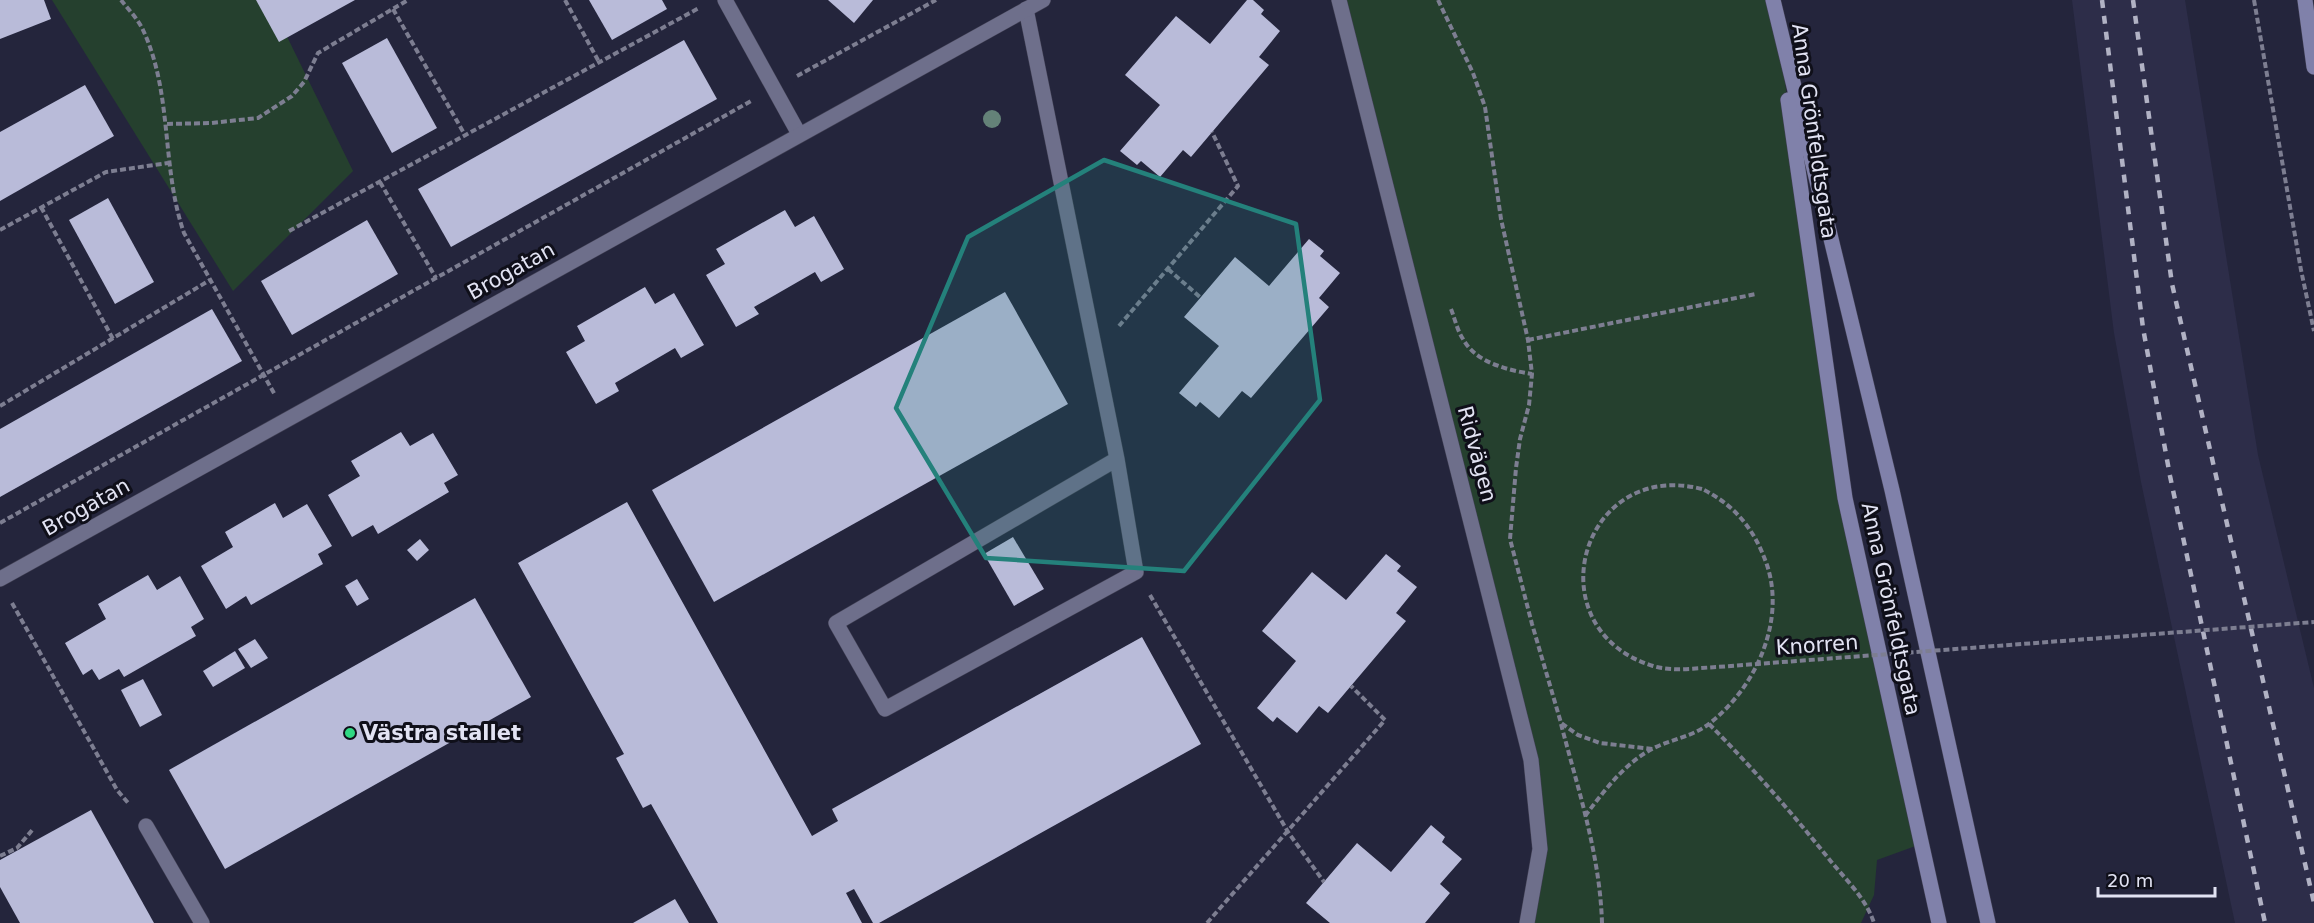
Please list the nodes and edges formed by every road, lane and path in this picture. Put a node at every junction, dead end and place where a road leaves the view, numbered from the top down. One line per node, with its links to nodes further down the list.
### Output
1 (121, 0): 20 (path)
2 (408, 0): 14 (path)
3 (565, 0): 17 (path)
4 (725, 0): 19 (street)
5 (936, 0): 19 (path)
6 (1043, 0): 15 (street, Brogatan)
7 (1339, 0): 61 (street, Ridvägen)
8 (1438, 0): 37 (path)
9 (2254, 0): 35 (path)
10 (2304, 0): 18 (main road)
11 (2312, 0): 16 (main road)
12 (702, 6): 17 (path)
13 (1774, 7): 64 (main road, Anna Grönfeldtsgata); 65 (main road, Anna Grönfeldtsgata)
14 (393, 9): 20 (path); 23 (path)
15 (1026, 9): 22 (street, Brogatan); 38 (street)
16 (2314, 9)
17 (599, 62): 23 (path)
18 (2314, 67)
19 (773, 88): 22 (street); 30 (path)
20 (167, 124): 24 (path)
21 (1212, 132): 29 (path)
22 (799, 134): 42 (street, Brogatan)
23 (465, 135): 25 (path)
24 (168, 163): 26 (path); 31 (path)
25 (380, 182): 28 (path); 30 (path)
26 (41, 207): 27 (path); 36 (path)
27 (0, 230)
28 (290, 231)
29 (1168, 269): 33 (path); 38 (path)
30 (436, 278): 40 (path)
31 (210, 280): 36 (path); 40 (path)
32 (1756, 294): 37 (path)
33 (1201, 298)
34 (1451, 309): 39 (path)
35 (2314, 330)
36 (113, 339): 41 (path)
37 (1528, 340): 39 (path)
38 (1096, 354): 43 (street)
39 (1532, 374): 50 (path)
40 (265, 375): 42 (path); 44 (path)
41 (0, 406)
42 (286, 419): 46 (street, Brogatan)
43 (1117, 459): 45 (street); 45 (street)
44 (0, 523)
45 (1136, 572): 56 (path)
46 (0, 579)
47 (10, 600): 54 (path)
48 (2314, 622): 51 (path, Knorren, bridge)
49 (1351, 686): 56 (path)
50 (1561, 723): 52 (path); 53 (path)
51 (1709, 724): 52 (path); 63 (path)
52 (1653, 749): 53 (path)
53 (1585, 816): 62 (path)
54 (146, 826): 59 (street)
55 (34, 828): 57 (path)
56 (1288, 832): 58 (path); 60 (path)
57 (0, 856)
58 (1324, 882)
59 (202, 923)
60 (1207, 923)
61 (1527, 923)
62 (1602, 923)
63 (1874, 923)
64 (1939, 923)
65 (1988, 923)

